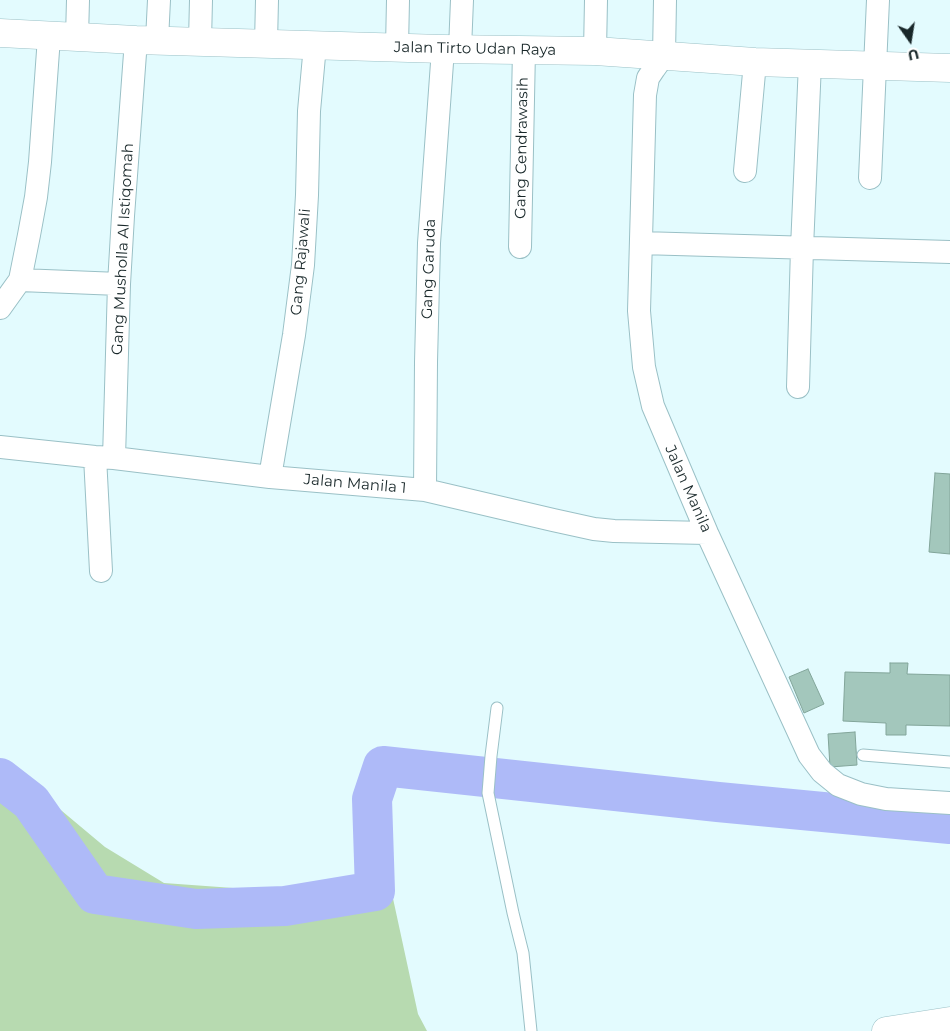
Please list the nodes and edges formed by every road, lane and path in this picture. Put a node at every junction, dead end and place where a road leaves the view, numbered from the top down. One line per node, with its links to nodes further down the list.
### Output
1 (78, 0): 12 (street)
2 (159, 0): 13 (street, Gang Musholla Al Istiqomah)
3 (201, 0): 14 (street)
4 (267, 0): 15 (street)
5 (398, 0): 17 (street)
6 (462, 0): 18 (street, Gang Garuda)
7 (596, 0): 20 (street)
8 (665, 0): 21 (street)
9 (878, 0): 24 (street)
10 (0, 34): 11 (street, Jalan Tirto Udan Raya)
11 (49, 37): 12 (street, Jalan Tirto Udan Raya); 32 (street)
12 (77, 37): 13 (street, Jalan Tirto Udan Raya)
13 (146, 40): 14 (street, Jalan Tirto Udan Raya); 33 (street, Gang Musholla Al Istiqomah)
14 (200, 41): 15 (street, Jalan Tirto Udan Raya)
15 (266, 43): 16 (street, Jalan Tirto Udan Raya)
16 (315, 45): 17 (street, Jalan Tirto Udan Raya); 38 (street, Gang Rajawali)
17 (397, 47): 18 (street, Jalan Tirto Udan Raya)
18 (451, 49): 19 (street, Jalan Tirto Udan Raya); 39 (street, Gang Garuda)
19 (524, 50): 20 (street, Jalan Tirto Udan Raya); 29 (street, Gang Cendrawasih)
20 (595, 51): 21 (street, Jalan Tirto Udan Raya)
21 (664, 55): 22 (street, Jalan Tirto Udan Raya); 28 (street, Jalan Manila)
22 (755, 62): 23 (street, Jalan Tirto Udan Raya); 26 (street)
23 (810, 63): 24 (street, Jalan Tirto Udan Raya); 30 (street)
24 (875, 65): 25 (street, Jalan Tirto Udan Raya); 27 (street)
25 (950, 68)
26 (745, 171)
27 (870, 178)
28 (641, 243): 30 (street); 40 (street, Jalan Manila)
29 (520, 247)
30 (802, 248): 31 (street); 35 (street)
31 (950, 252)
32 (20, 280): 33 (street); 34 (street)
33 (119, 284): 37 (street, Gang Musholla Al Istiqomah)
34 (0, 308)
35 (798, 387)
36 (0, 446): 37 (street, Jalan Manila 1)
37 (104, 457): 38 (street, Jalan Manila 1); 41 (street, Gang Musholla Al Istiqomah)
38 (270, 477): 39 (street, Jalan Manila 1)
39 (425, 490): 40 (street, Jalan Manila 1)
40 (707, 533): 45 (street, Jalan Manila)
41 (100, 571)
42 (497, 708): 47 (lane)
43 (863, 755): 44 (lane)
44 (950, 762)
45 (950, 803)
46 (950, 1021): 48 (street)
47 (532, 1031)
48 (886, 1031)

